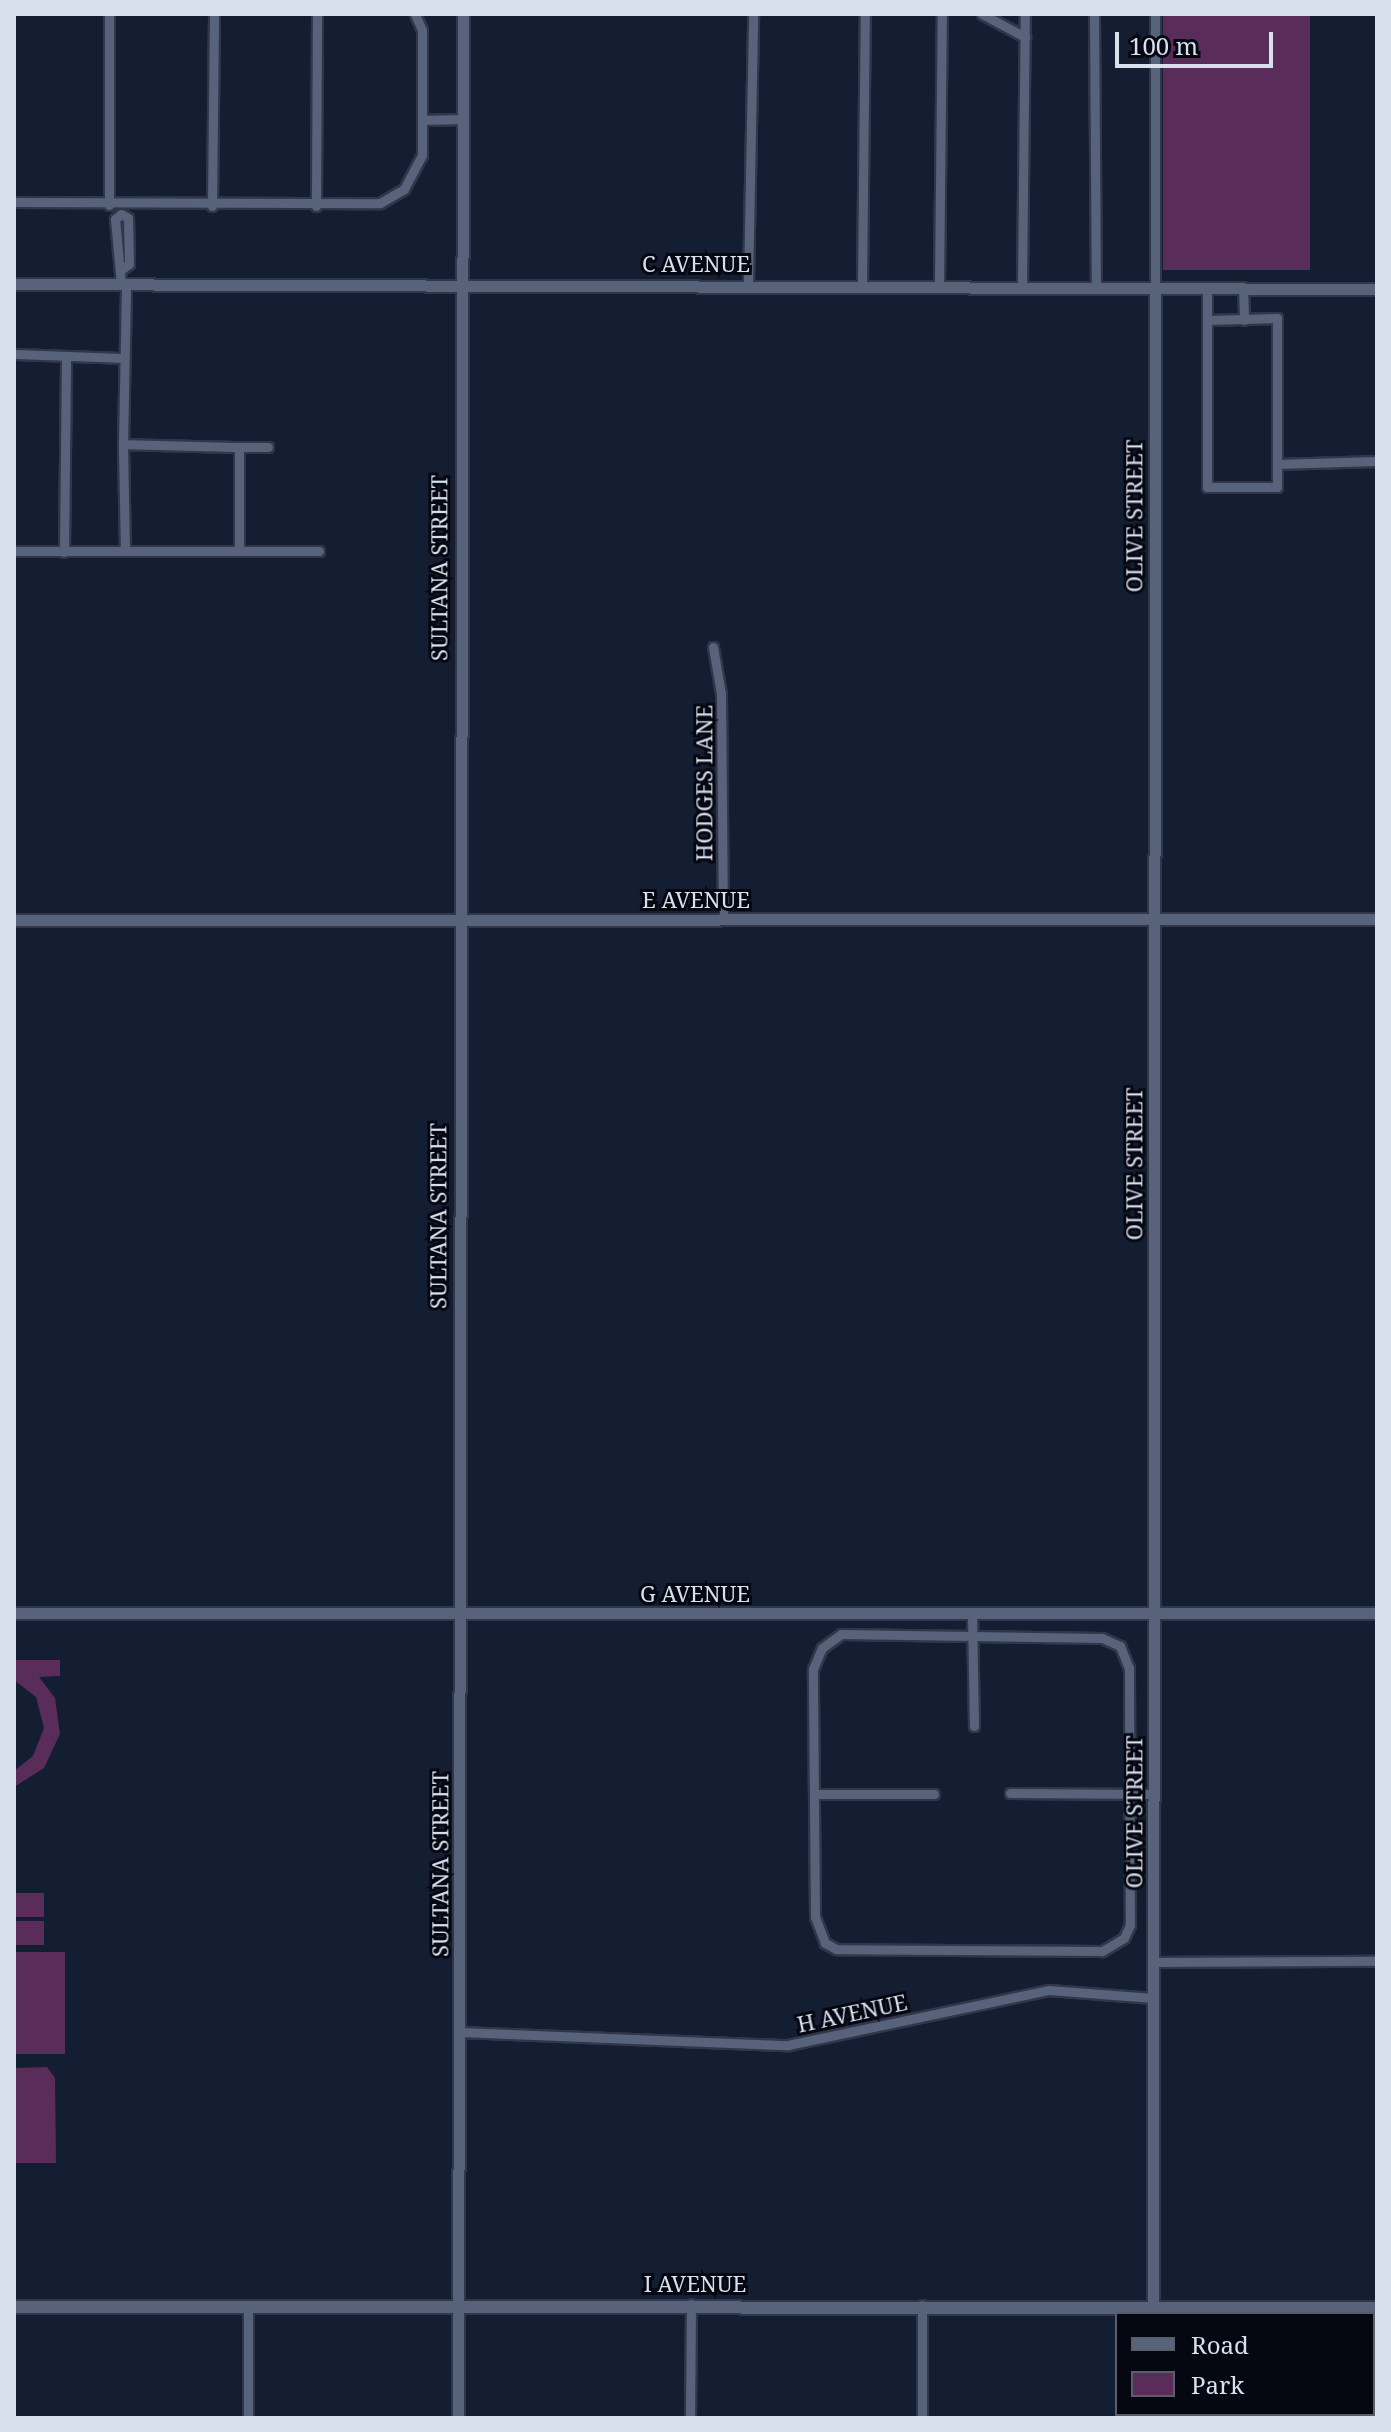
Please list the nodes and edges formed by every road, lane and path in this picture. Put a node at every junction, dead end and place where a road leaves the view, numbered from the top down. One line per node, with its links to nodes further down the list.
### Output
1 (109, 14): 17 (street)
2 (214, 14): 18 (street)
3 (317, 14): 19 (street)
4 (415, 14): 15 (street)
5 (463, 14): 14 (street, SULTANA STREET)
6 (753, 14): 24 (street)
7 (865, 14): 25 (street)
8 (942, 14): 26 (street)
9 (982, 14): 13 (street)
10 (1025, 14): 13 (street)
11 (1094, 14): 28 (street)
12 (1155, 14): 29 (street, OLIVE STREET)
13 (1025, 37): 27 (street)
14 (462, 119): 15 (street); 23 (street, SULTANA STREET)
15 (426, 120): 19 (street)
16 (14, 202): 17 (street)
17 (109, 205): 20 (street)
18 (212, 206): 19 (street); 20 (street)
19 (316, 206)
20 (121, 210): 22 (street)
21 (14, 284): 22 (street, C AVENUE)
22 (124, 284): 23 (street, C AVENUE); 37 (street)
23 (460, 284): 24 (street, C AVENUE); 53 (street, SULTANA STREET)
24 (748, 284): 25 (street, C AVENUE)
25 (862, 285): 26 (street, C AVENUE)
26 (939, 285): 27 (street, C AVENUE)
27 (1022, 285): 28 (street, C AVENUE)
28 (1096, 285): 29 (street, C AVENUE)
29 (1155, 286): 30 (street, C AVENUE); 49 (street, OLIVE STREET)
30 (1207, 287): 31 (street, C AVENUE); 33 (street)
31 (1243, 287): 32 (street, C AVENUE); 34 (street)
32 (1377, 289)
33 (1207, 320): 34 (street); 42 (street)
34 (1244, 320): 42 (street)
35 (14, 354): 36 (street)
36 (66, 356): 37 (street); 47 (street)
37 (122, 358): 38 (street)
38 (123, 444): 39 (street); 45 (street)
39 (239, 447): 40 (street); 43 (street)
40 (268, 447)
41 (1377, 461): 42 (street)
42 (1277, 464)
43 (239, 550): 45 (street); 46 (street)
44 (14, 551): 47 (street)
45 (125, 551): 47 (street)
46 (319, 551)
47 (64, 552)
48 (713, 647): 50 (street, HODGES LANE)
49 (1154, 916): 50 (street, E AVENUE); 51 (street, E AVENUE); 55 (street, OLIVE STREET)
50 (723, 919): 53 (street, E AVENUE)
51 (1377, 919)
52 (14, 920): 53 (street, E AVENUE)
53 (457, 922): 54 (street, SULTANA STREET)
54 (462, 1612): 56 (street, G AVENUE); 57 (street, G AVENUE); 69 (street, SULTANA STREET)
55 (1154, 1612): 57 (street, G AVENUE); 58 (street, G AVENUE); 65 (street, OLIVE STREET)
56 (14, 1613)
57 (972, 1613): 59 (street)
58 (1377, 1613)
59 (971, 1635): 60 (street); 62 (street); 64 (street)
60 (974, 1726)
61 (1010, 1793): 64 (street)
62 (815, 1794): 63 (street); 64 (street)
63 (934, 1794)
64 (1129, 1794): 65 (street)
65 (1154, 1794): 67 (street, OLIVE STREET)
66 (1377, 1961): 67 (street)
67 (1154, 1962): 68 (street, OLIVE STREET)
68 (1153, 1998): 69 (street, H AVENUE); 76 (street, OLIVE STREET)
69 (459, 2032): 72 (street, SULTANA STREET)
70 (691, 2304): 72 (main road, I AVENUE); 73 (main road, I AVENUE); 80 (street)
71 (248, 2305): 72 (main road, I AVENUE); 74 (main road, I AVENUE); 78 (street)
72 (459, 2305): 79 (street, SULTANA STREET)
73 (922, 2305): 76 (main road, I AVENUE); 81 (street)
74 (14, 2307)
75 (1377, 2308): 77 (main road, I AVENUE)
76 (1153, 2310): 77 (main road, I AVENUE)
77 (1352, 2311)
78 (248, 2418)
79 (458, 2418)
80 (690, 2418)
81 (922, 2418)

